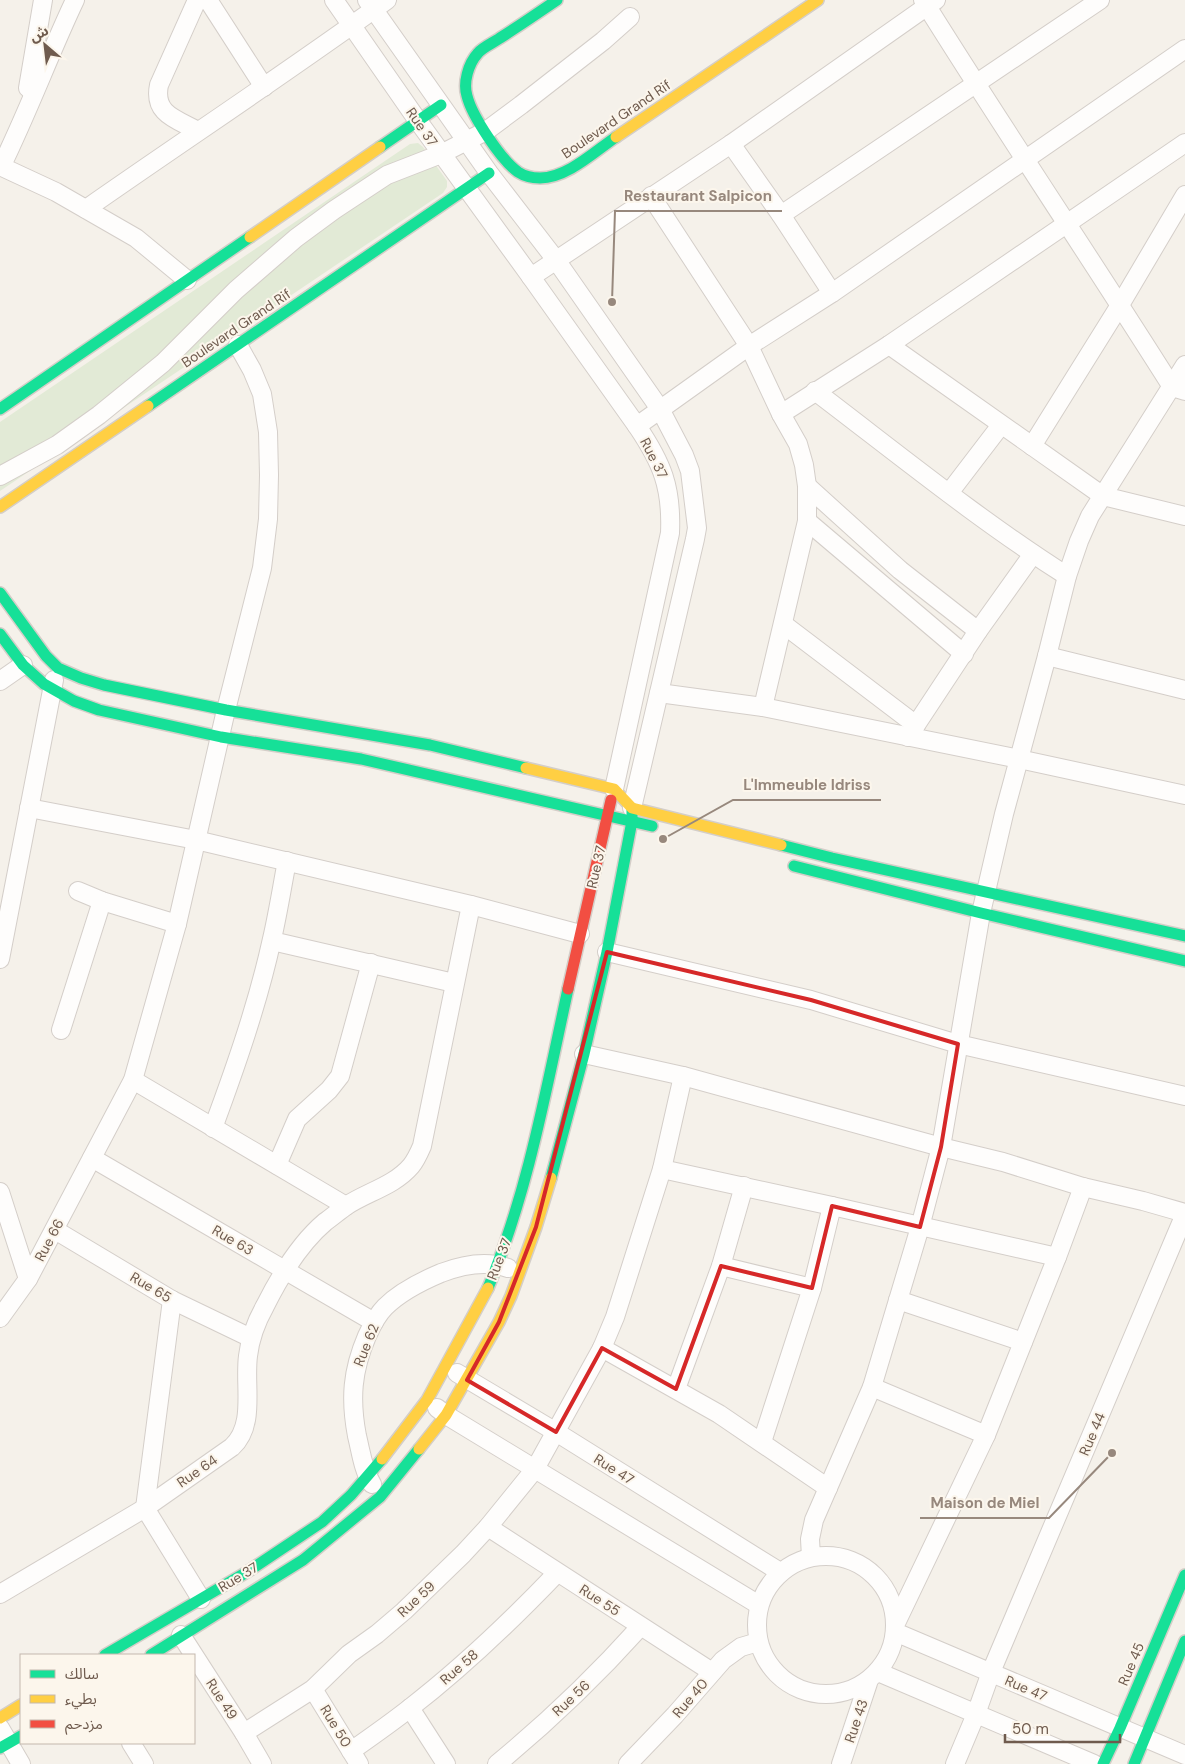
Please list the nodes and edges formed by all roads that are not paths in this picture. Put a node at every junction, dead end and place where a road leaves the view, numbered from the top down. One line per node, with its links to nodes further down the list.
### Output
1 (43, 0): 18 (street)
2 (75, 0): 18 (street)
3 (197, 0): 19 (street)
4 (208, 0): 15 (street)
5 (334, 0): 12 (street, Rue 37)
6 (557, 0): 20 (street, Boulevard Grand Rif)
7 (818, 0): 20 (street, Boulevard Grand Rif)
8 (1100, 0): 14 (street)
9 (929, 2): 14 (street); 23 (street)
10 (376, 3): 12 (street); 16 (street, Rue 37)
11 (630, 17): 20 (street)
12 (352, 24): 15 (street); 17 (street, Rue 37)
13 (1185, 49): 25 (street)
14 (975, 84): 25 (street); 32 (street)
15 (264, 87): 19 (street)
16 (441, 105): 17 (street); 21 (street, Rue 37)
17 (418, 121): 24 (street, Rue 37); 36 (street)
18 (23, 123): 26 (street)
19 (198, 130): 31 (street)
20 (486, 131): 21 (street)
21 (467, 142): 24 (street); 27 (street, Rue 37)
22 (1185, 143): 33 (street)
23 (731, 144): 30 (street); 32 (street)
24 (442, 154): 28 (street, Rue 37); 51 (street)
25 (1024, 160): 33 (street); 37 (street)
26 (1, 166): 31 (street)
27 (489, 173): 28 (street, Boulevard Grand Rif); 34 (street, Rue 37)
28 (466, 189): 35 (street, Rue 37); 39 (street, Boulevard Grand Rif)
29 (1185, 195): 38 (street)
30 (651, 196): 34 (street); 41 (street)
31 (86, 209): 36 (street)
32 (781, 215): 37 (street)
33 (1066, 224): 38 (street); 40 (street)
34 (556, 260): 35 (street); 46 (street, Rue 37)
35 (531, 277): 49 (street, Rue 37)
36 (187, 280): 45 (street)
37 (832, 293): 41 (street)
38 (1120, 305): 43 (street); 50 (street)
39 (238, 345): 55 (street, Boulevard Grand Rif); 77 (street, Rue 66)
40 (889, 345): 44 (street); 48 (street)
41 (749, 346): 46 (street); 47 (street)
42 (1185, 365): 43 (street)
43 (1179, 389): 54 (street)
44 (815, 391): 47 (street); 53 (street)
45 (0, 409)
46 (660, 409): 49 (street); 59 (street, Rue 37)
47 (781, 414): 52 (street)
48 (1001, 425): 50 (street); 53 (street)
49 (637, 426): 58 (street, Rue 37)
50 (1032, 446): 54 (street)
51 (0, 476)
52 (807, 486): 57 (street); 61 (street)
53 (949, 493): 60 (street)
54 (1103, 496): 56 (street); 62 (street)
55 (0, 507)
56 (1185, 516)
57 (807, 520): 63 (street); 65 (street)
58 (670, 533): 59 (street); 81 (street, Rue 37)
59 (695, 539): 75 (street, Rue 37)
60 (1033, 554): 62 (street); 66 (street)
61 (900, 570): 63 (street); 66 (street)
62 (1067, 576): 69 (street)
63 (885, 587): 68 (street)
64 (0, 593): 71 (street)
65 (783, 624): 76 (street); 78 (street)
66 (978, 631): 68 (street)
67 (0, 634): 70 (street)
68 (964, 654): 78 (street)
69 (1047, 656): 74 (street); 80 (street)
70 (24, 665): 72 (street); 73 (street)
71 (58, 668): 73 (street); 77 (street)
72 (0, 681)
73 (52, 689): 79 (street); 83 (street)
74 (1185, 690)
75 (659, 693): 76 (street); 84 (street, Rue 37)
76 (763, 707): 78 (street)
77 (226, 710): 79 (street, Rue 66); 81 (street)
78 (912, 731): 80 (street)
79 (221, 737): 85 (street); 87 (street, Rue 66)
80 (1019, 758): 82 (street); 91 (street)
81 (614, 789): 84 (street); 85 (street, Rue 37)
82 (1185, 795)
83 (29, 808): 87 (street); 100 (street)
84 (632, 815): 85 (street); 86 (street); 91 (street); 99 (street, Rue 37)
85 (608, 817): 96 (street, Rue 37)
86 (659, 827)
87 (196, 840): 88 (street); 95 (street, Rue 66)
88 (288, 861): 93 (street); 98 (street)
89 (783, 863): 94 (street)
90 (78, 891): 92 (street)
91 (987, 892): 94 (street); 97 (street)
92 (102, 901): 95 (street); 104 (street)
93 (471, 905): 96 (street); 103 (street, Rue 64)
94 (981, 913): 101 (street); 105 (street)
95 (177, 924): 108 (street, Rue 66)
96 (580, 934): 124 (street, Rue 37)
97 (1185, 936)
98 (272, 941): 102 (street); 110 (street)
99 (607, 952): 105 (street); 106 (street, Rue 37)
100 (0, 959)
101 (1185, 961)
102 (371, 963): 103 (street); 113 (street)
103 (454, 983): 118 (street, Rue 64)
104 (61, 1030)
105 (958, 1044): 109 (street); 111 (street)
106 (584, 1054): 107 (street); 127 (street, Rue 37)
107 (683, 1076): 111 (street); 114 (street, Rue 59)
108 (133, 1080): 110 (street); 112 (street, Rue 66)
109 (1185, 1096)
110 (213, 1128): 113 (street)
111 (941, 1147): 116 (street); 121 (street)
112 (92, 1158): 122 (street, Rue 66); 126 (street, Rue 63)
113 (277, 1165): 118 (street)
114 (662, 1169): 115 (street); 136 (street, Rue 59)
115 (744, 1186): 119 (street); 125 (street)
116 (1083, 1187): 120 (street); 123 (street)
117 (0, 1192): 128 (street)
118 (346, 1206): 126 (street, Rue 64)
119 (832, 1206): 121 (street); 129 (street)
120 (1185, 1214): 170 (street, Rue 44)
121 (920, 1227): 123 (street); 131 (street)
122 (55, 1230): 128 (street, Rue 66); 130 (street, Rue 65)
123 (1057, 1257): 135 (street)
124 (498, 1264): 127 (street, Rue 62); 133 (street, Rue 62); 137 (street, Rue 37)
125 (722, 1266): 129 (street); 140 (street)
126 (285, 1271): 133 (street, Rue 63); 134 (street, Rue 64)
127 (520, 1272): 138 (street, Rue 37)
128 (28, 1279): 132 (street, Rue 66)
129 (812, 1288): 145 (street)
130 (172, 1300): 134 (street, Rue 65); 150 (street)
131 (898, 1300): 135 (street); 139 (street)
132 (0, 1318)
133 (374, 1322): 147 (street, Rue 62)
134 (251, 1338): 150 (street, Rue 64)
135 (1023, 1342): 144 (street)
136 (602, 1348): 140 (street); 143 (street, Rue 59)
137 (446, 1367): 138 (street, Rue 47); 141 (street, Rue 37)
138 (467, 1380): 142 (street, Rue 37); 143 (street, Rue 47)
139 (872, 1387): 144 (street); 148 (street)
140 (676, 1389): 145 (street)
141 (427, 1400): 142 (street); 147 (street, Rue 37)
142 (446, 1415): 146 (street); 149 (street, Rue 37)
143 (556, 1432): 146 (street, Rue 59); 154 (street, Rue 47)
144 (986, 1435): 160 (street)
145 (762, 1442): 148 (street)
146 (535, 1469): 151 (street, Rue 59); 158 (street)
147 (368, 1477): 149 (street, Rue 62); 157 (street, Rue 37)
148 (828, 1488): 152 (street)
149 (380, 1497): 161 (street, Rue 37)
150 (145, 1508): 156 (street, Rue 64); 157 (street)
151 (488, 1527): 153 (street, Rue 55); 172 (street, Rue 59)
152 (811, 1557): 154 (street); 160 (street)
153 (557, 1572): 159 (street, Rue 55); 174 (street, Rue 58)
154 (780, 1572): 158 (street)
155 (1185, 1575): 178 (street, Rue 45)
156 (0, 1594)
157 (201, 1599): 164 (street, Rue 37)
158 (759, 1605): 163 (street)
159 (640, 1627): 168 (street, Rue 55); 190 (street, Rue 56)
160 (896, 1628): 169 (street); 170 (street, Rue 47)
161 (181, 1635): 165 (street, Rue 37); 166 (street, Rue 49)
162 (1185, 1641): 180 (street)
163 (758, 1642): 168 (street, Rue 40); 171 (street)
164 (107, 1654)
165 (152, 1654)
166 (193, 1654)
167 (195, 1657): 179 (street, Rue 49)
168 (712, 1672): 185 (street, Rue 40)
169 (878, 1672): 171 (street); 175 (street)
170 (991, 1672): 175 (street, Rue 44); 178 (street, Rue 47)
171 (864, 1684): 191 (street, Rue 43)
172 (313, 1689): 179 (street, Rue 59); 184 (street, Rue 50)
173 (20, 1706): 176 (street)
174 (410, 1708): 184 (street, Rue 58); 189 (street)
175 (976, 1714): 192 (street, Rue 44); 193 (street)
176 (0, 1718)
177 (0, 1728): 181 (street)
178 (1120, 1728): 180 (street, Rue 47); 194 (street, Rue 45)
179 (244, 1733): 188 (street, Rue 49)
180 (1145, 1738): 183 (street, Rue 47); 195 (street)
181 (10, 1743): 186 (street)
182 (132, 1744): 187 (street)
183 (1185, 1755)
184 (355, 1758)
185 (638, 1762)
186 (21, 1764)
187 (144, 1764)
188 (262, 1764)
189 (446, 1764)
190 (497, 1764)
191 (841, 1764)
192 (955, 1764)
193 (1094, 1764)
194 (1103, 1764)
195 (1134, 1764)

